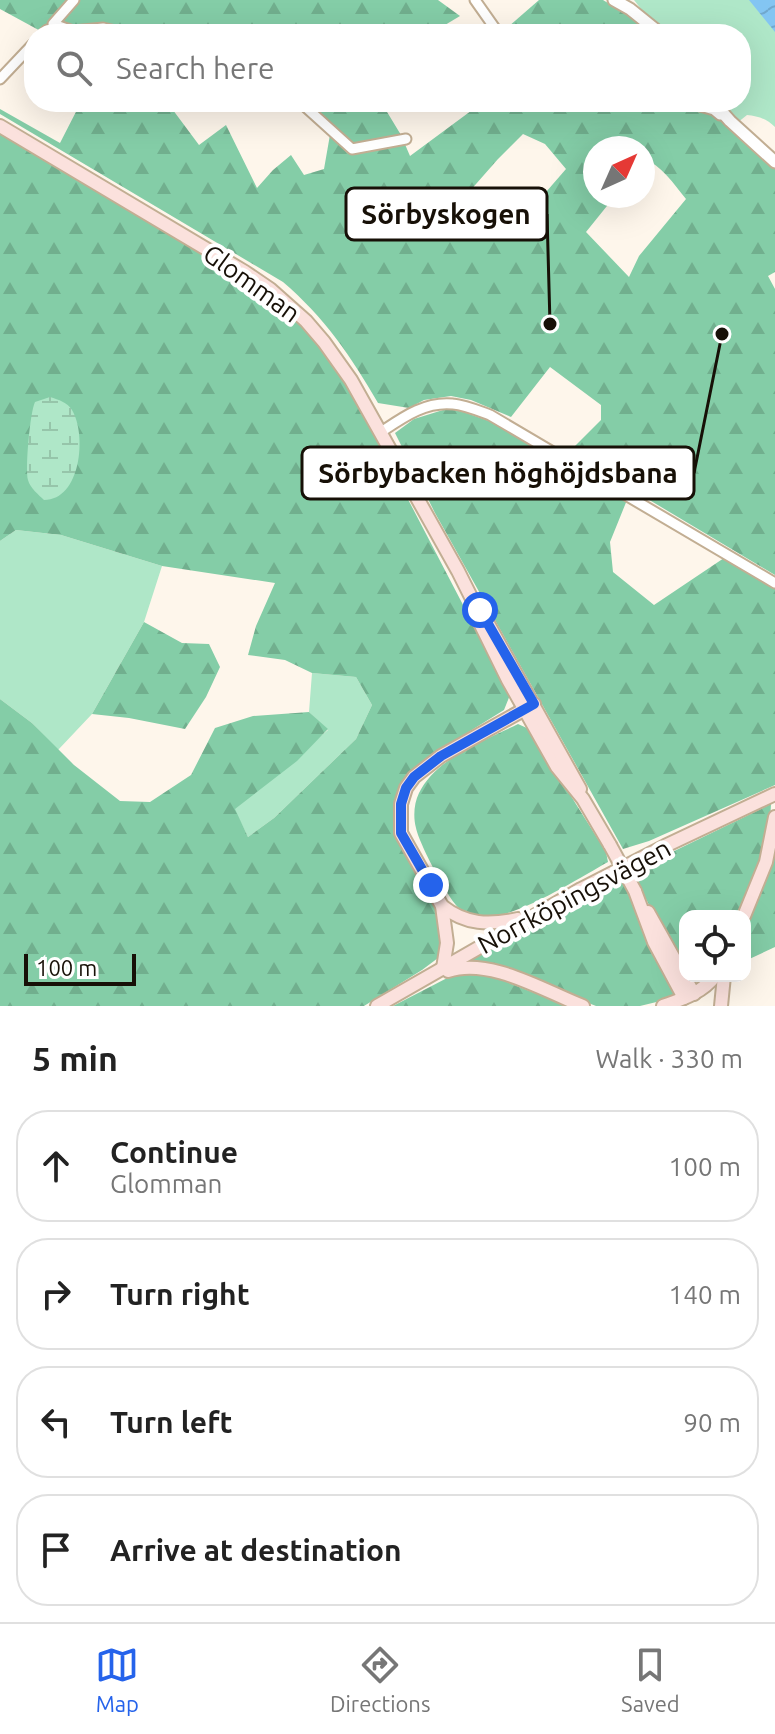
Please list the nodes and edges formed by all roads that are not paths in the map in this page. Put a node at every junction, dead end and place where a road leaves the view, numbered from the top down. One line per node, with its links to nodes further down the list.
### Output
1 (74, 0): 4 (street)
2 (475, 0): 5 (street)
3 (614, 0): 6 (street)
4 (52, 24)
5 (492, 24)
6 (649, 24)
7 (24, 54): 8 (street)
8 (0, 79)
9 (311, 112): 14 (street)
10 (717, 112): 12 (street)
11 (722, 112): 12 (street)
12 (730, 121): 15 (street)
13 (0, 126): 16 (main road, Glomman)
14 (406, 139)
15 (775, 162)
16 (381, 432): 17 (street); 18 (main road, Glomman)
17 (775, 583)
18 (529, 707): 21 (main road); 28 (main road, Glomman, bridge)
19 (775, 794): 23 (main road, Norrköpingsvägen)
20 (775, 817): 22 (main road)
21 (442, 906): 23 (main road); 24 (main road)
22 (746, 910)
23 (531, 916): 24 (main road, Norrköpingsvägen)
24 (443, 968): 25 (main road, Norrköpingsvägen)
25 (430, 977): 29 (main road, Norrköpingsvägen); 30 (main road)
26 (710, 982): 28 (main road)
27 (723, 982): 32 (main road)
28 (691, 1001): 31 (main road)
29 (377, 1006)
30 (583, 1006)
31 (663, 1006)
32 (721, 1006)

